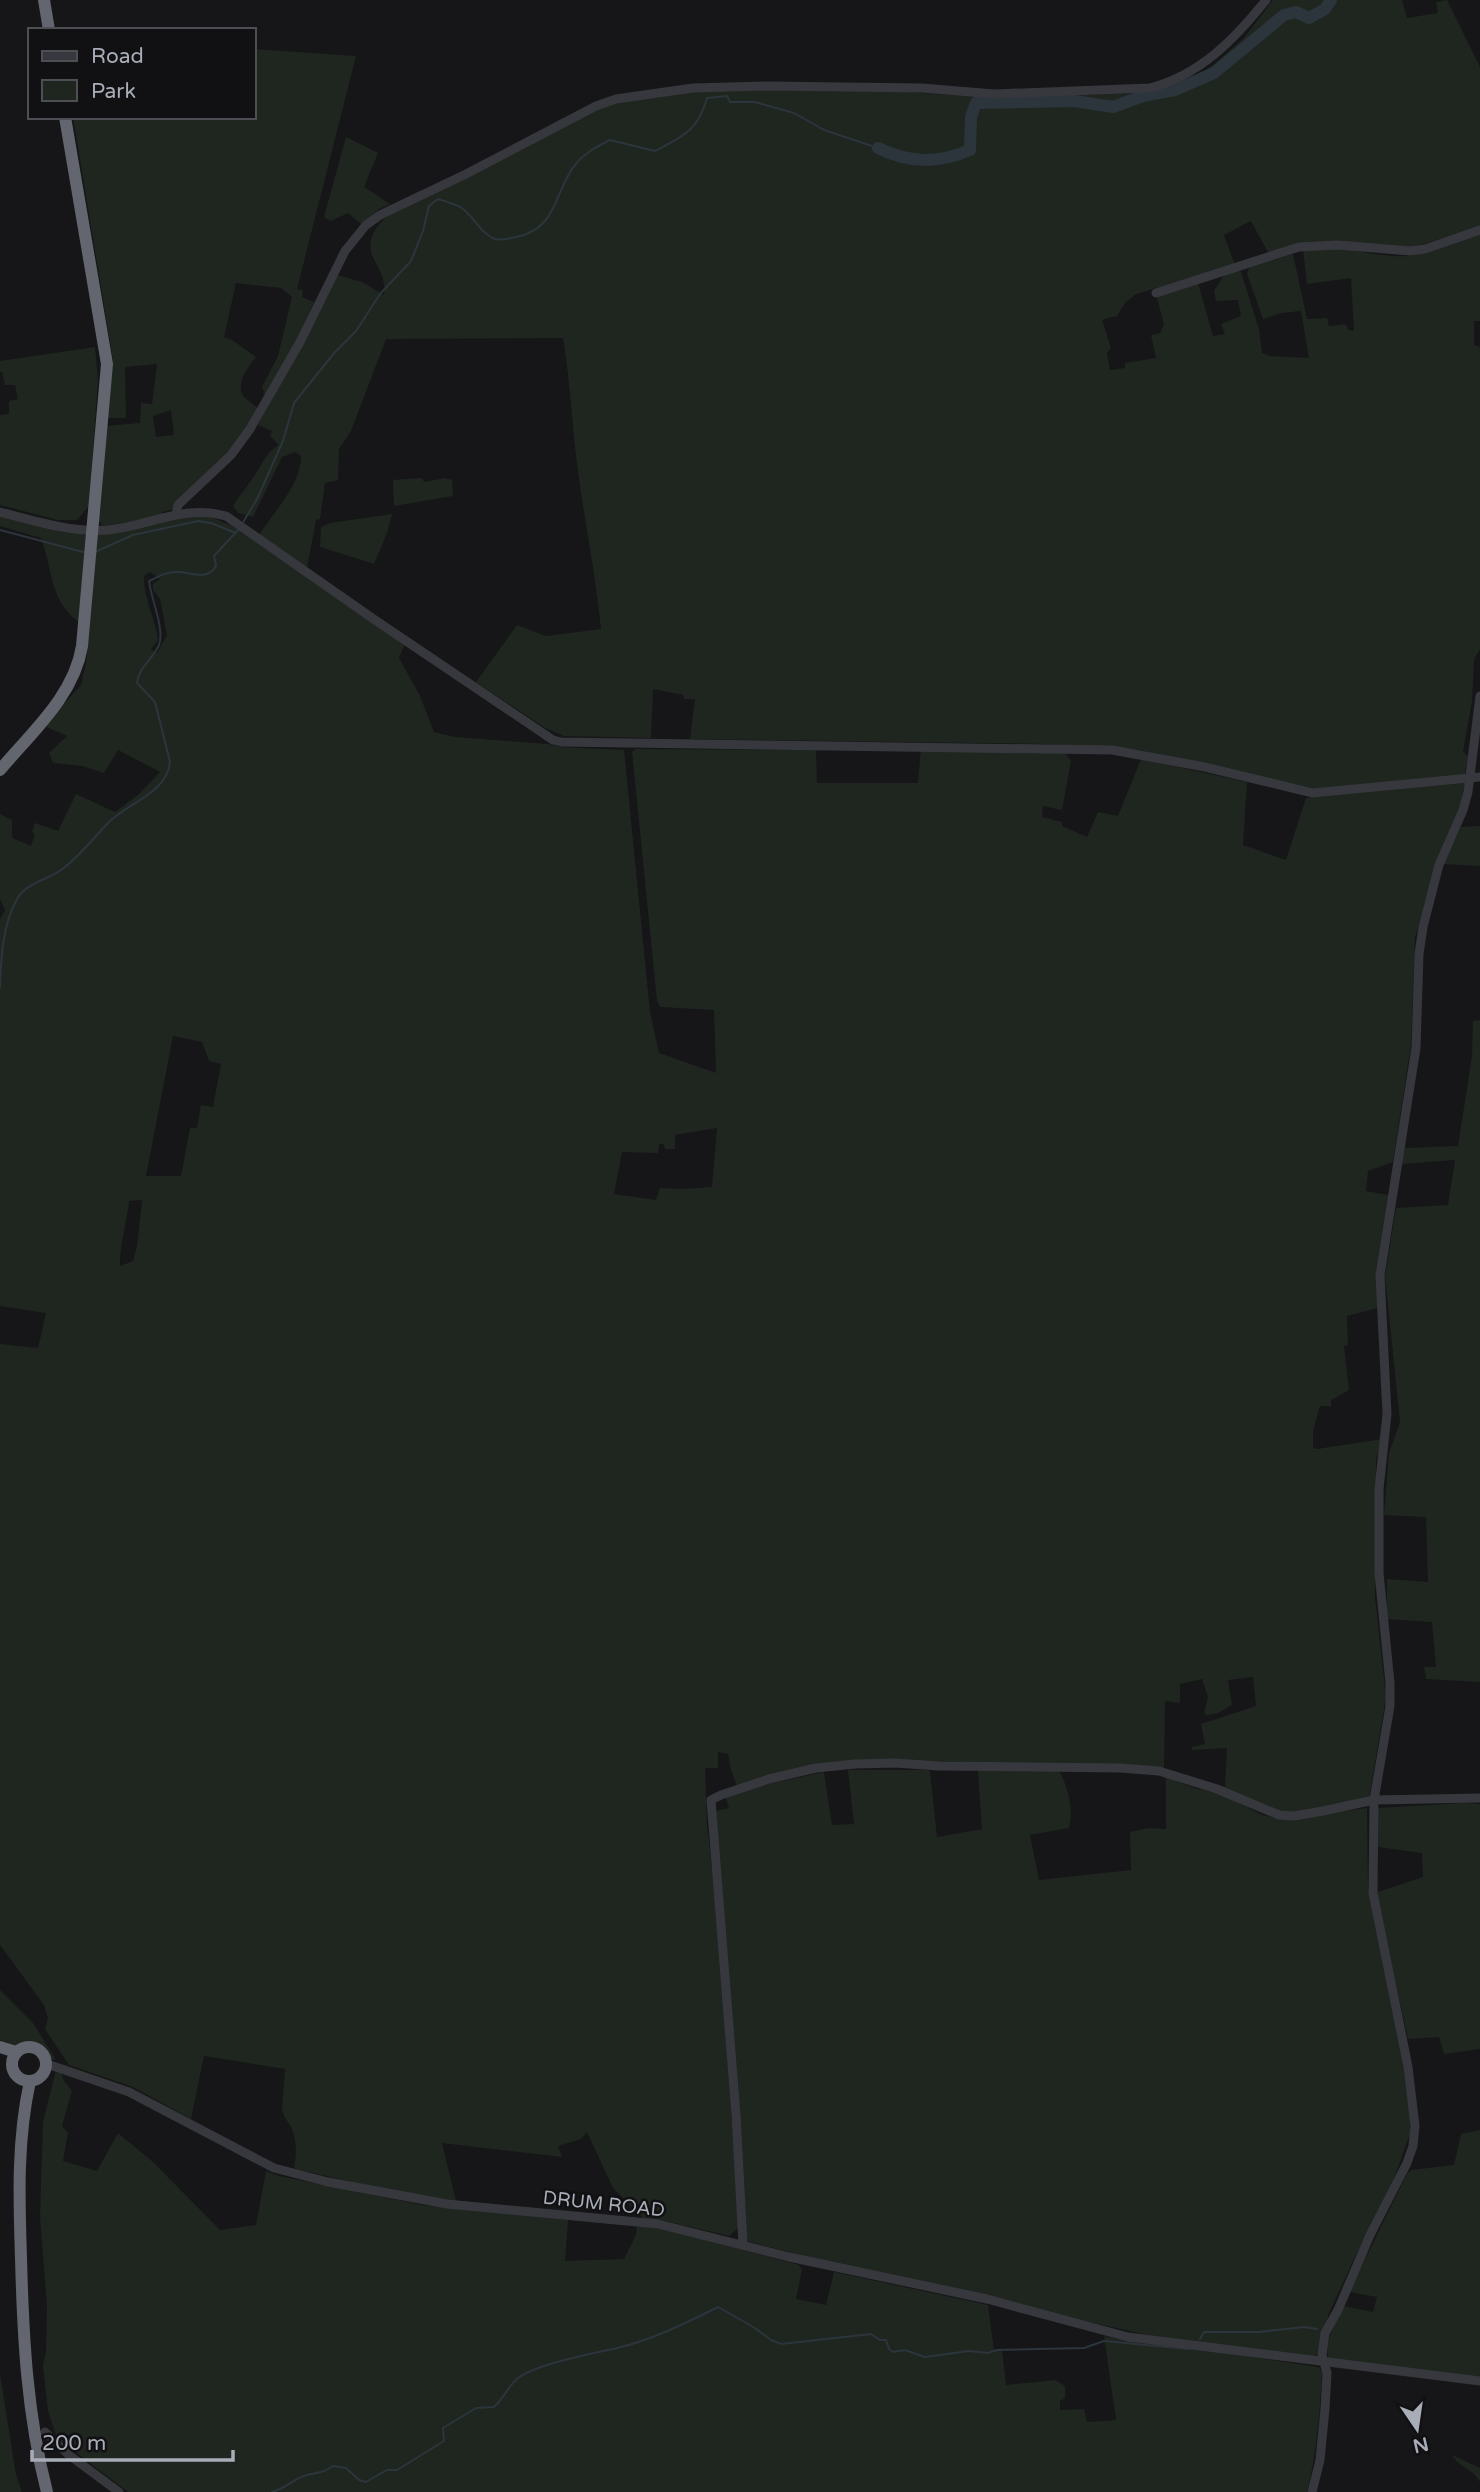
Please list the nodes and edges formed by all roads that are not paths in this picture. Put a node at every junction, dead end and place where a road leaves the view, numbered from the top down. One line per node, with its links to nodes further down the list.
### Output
1 (44, 0): 3 (highway)
2 (1266, 0): 8 (street)
3 (49, 28)
4 (65, 119): 9 (highway)
5 (1480, 230): 6 (street)
6 (1156, 293)
7 (0, 512): 9 (street)
8 (176, 514): 9 (street); 12 (street)
9 (92, 530): 11 (highway)
10 (1480, 696): 12 (street)
11 (0, 770)
12 (1475, 778): 14 (street)
13 (1480, 1798): 14 (street)
14 (1374, 1800): 19 (street); 20 (street)
15 (0, 2047): 16 (highway)
16 (16, 2052): 17 (highway); 18 (highway)
17 (47, 2064): 18 (highway); 19 (street, DRUM ROAD)
18 (30, 2081): 23 (highway)
19 (743, 2245): 20 (street, DRUM ROAD)
20 (1324, 2363): 21 (street, DRUM ROAD); 25 (street)
21 (1480, 2381)
22 (45, 2432): 24 (street)
23 (47, 2492)
24 (119, 2492)
25 (1312, 2492)

